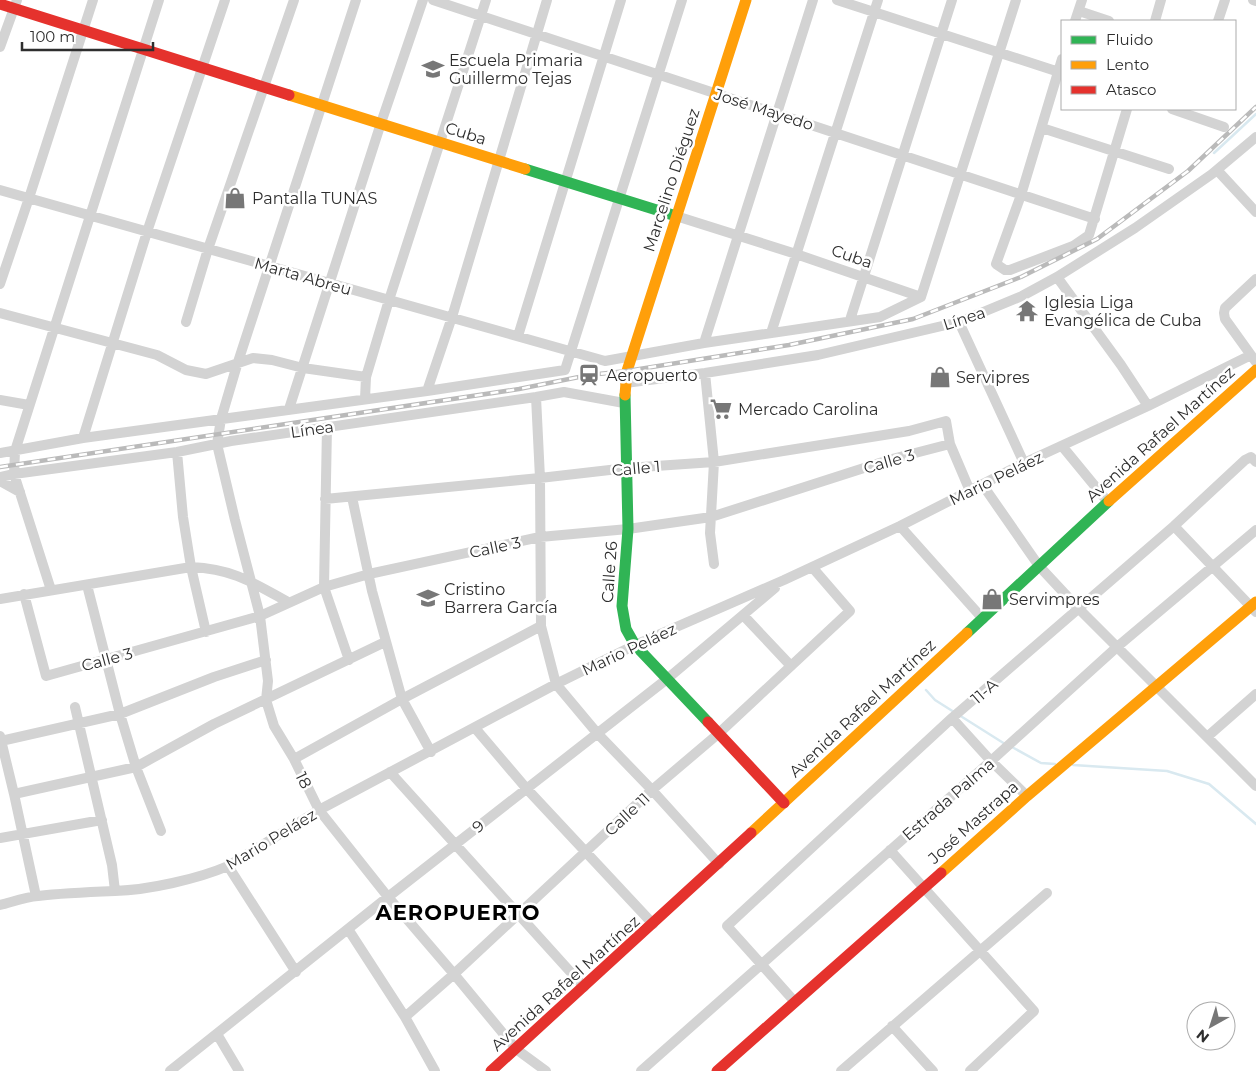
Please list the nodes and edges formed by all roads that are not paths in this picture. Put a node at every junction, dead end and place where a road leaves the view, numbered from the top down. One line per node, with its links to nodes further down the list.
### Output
1 (93, 0): 29 (street)
2 (159, 0): 33 (street)
3 (225, 0): 36 (street)
4 (294, 0): 39 (street)
5 (356, 0): 41 (street)
6 (423, 0): 46 (street)
7 (433, 0): 24 (street, José Mayedo)
8 (486, 0): 24 (street)
9 (546, 0): 30 (street)
10 (620, 0): 35 (street)
11 (682, 0): 38 (street)
12 (746, 0): 40 (street, Marcelino Diéguez)
13 (813, 0): 45 (street)
14 (838, 0): 23 (street)
15 (878, 0): 23 (street)
16 (952, 0): 31 (street)
17 (1016, 0): 34 (street)
18 (1082, 0): 25 (street)
19 (1161, 0): 27 (street)
20 (1225, 0): 28 (street)
21 (0, 4): 22 (street, Cuba)
22 (16, 4): 29 (street, Cuba); 32 (street)
23 (874, 12): 31 (street); 49 (street)
24 (481, 16): 30 (street, José Mayedo); 51 (street)
25 (1077, 16): 26 (street)
26 (1103, 20)
27 (1155, 20)
28 (1218, 20)
29 (82, 30): 33 (street, Cuba); 61 (street)
30 (536, 34): 35 (street, José Mayedo); 54 (street)
31 (942, 34): 34 (street); 53 (street)
32 (0, 47)
33 (143, 49): 36 (street, Cuba); 64 (street)
34 (999, 52): 37 (street); 57 (street)
35 (604, 55): 38 (street, José Mayedo); 58 (street)
36 (202, 67): 39 (street, Cuba); 67 (street)
37 (1060, 72): 48 (street)
38 (658, 75): 40 (street, José Mayedo); 62 (street)
39 (265, 87): 41 (street, Cuba); 69 (street)
40 (716, 94): 45 (street, José Mayedo); 65 (street, Marcelino Diéguez)
41 (321, 104): 46 (street, Cuba); 71 (street)
42 (1127, 110): 52 (street)
43 (1178, 110): 44 (street)
44 (1191, 112): 47 (street)
45 (776, 113): 49 (street, José Mayedo); 68 (street)
46 (381, 123): 51 (street, Cuba); 75 (street)
47 (1224, 127)
48 (1042, 128): 52 (street); 60 (street)
49 (836, 132): 53 (street, José Mayedo); 70 (street)
50 (1256, 137): 56 (street, Línea)
51 (441, 142): 54 (street, Cuba); 78 (street)
52 (1114, 152): 55 (street); 66 (street)
53 (903, 154): 57 (street, José Mayedo); 73 (street)
54 (499, 160): 58 (street, Cuba); 80 (street)
55 (1169, 169)
56 (1216, 170): 63 (street); 72 (street, Línea)
57 (960, 173): 60 (street, José Mayedo); 77 (street)
58 (565, 181): 62 (street, Cuba); 86 (street)
59 (0, 190): 61 (street, Marta Abreu)
60 (1020, 195): 66 (street, José Mayedo); 66 (street)
61 (30, 198): 64 (street, Marta Abreu); 76 (street)
62 (620, 198): 65 (street, Cuba); 89 (street)
63 (1256, 212)
64 (91, 216): 67 (street, Marta Abreu); 84 (street)
65 (676, 216): 68 (street, Cuba); 90 (street, Marcelino Diéguez)
66 (1095, 219)
67 (147, 232): 69 (street, Marta Abreu); 87 (street)
68 (738, 236): 70 (street, Cuba); 88 (street)
69 (208, 249): 71 (street, Marta Abreu); 82 (street)
70 (796, 254): 73 (street, Cuba); 85 (street)
71 (268, 266): 75 (street, Marta Abreu); 92 (street)
72 (1057, 277): 83 (street, Línea); 105 (street)
73 (864, 278): 77 (street, Cuba); 81 (street)
74 (1256, 279): 91 (street)
75 (329, 283): 78 (street, Marta Abreu); 93 (street)
76 (0, 284)
77 (921, 297): 81 (street)
78 (389, 300): 80 (street, Marta Abreu); 97 (street)
79 (0, 312): 84 (street)
80 (452, 317): 86 (street, Marta Abreu); 99 (street)
81 (850, 320): 85 (street)
82 (186, 322)
83 (960, 322): 96 (street, Línea); 118 (street)
84 (54, 327): 87 (street); 104 (street)
85 (771, 333): 88 (street)
86 (518, 336): 89 (street, Marta Abreu)
87 (113, 342): 92 (street); 109 (street)
88 (704, 343): 90 (street)
89 (571, 351): 90 (street, Marta Abreu); 99 (street, Línea)
90 (632, 356): 95 (street, Marcelino Diéguez)
91 (1253, 358): 105 (street, Mario Peláez)
92 (237, 364): 93 (street); 107 (street)
93 (302, 368): 97 (street); 106 (street)
94 (1256, 370): 129 (street, Avenida Rafael Martínez)
95 (627, 371): 98 (street, Calle 26)
96 (705, 373): 98 (street, Línea); 116 (street)
97 (366, 377): 101 (street)
98 (625, 383): 103 (street, Calle 26)
99 (428, 391): 101 (street, Línea)
100 (536, 398): 103 (street, Línea); 108 (street, Línea); 122 (street)
101 (365, 399): 106 (street, Línea)
102 (0, 400): 104 (street)
103 (624, 403): 119 (street, Calle 26)
104 (29, 405): 113 (street)
105 (1148, 406): 112 (street, Mario Peláez)
106 (289, 409): 107 (street, Línea)
107 (221, 419): 109 (street, Línea); 110 (street)
108 (327, 426): 110 (street, Línea); 128 (street)
109 (83, 438): 113 (street, Línea)
110 (217, 444): 114 (street, Línea); 143 (street, 18)
111 (950, 444): 116 (street, Calle 1); 125 (street); 130 (street, Calle 3)
112 (1062, 446): 118 (street, Mario Peláez); 129 (street)
113 (15, 451): 115 (street, Línea); 120 (street)
114 (177, 452): 120 (street, Línea); 138 (street)
115 (0, 453)
116 (714, 462): 119 (street, Calle 1); 130 (street)
117 (1256, 462): 132 (street, 11-A)
118 (1024, 463): 124 (street, Mario Peláez)
119 (627, 468): 122 (street, Calle 1); 133 (street, Calle 26)
120 (14, 474): 121 (street, Línea); 126 (street)
121 (0, 477)
122 (540, 478): 127 (street, Calle 1); 135 (street)
123 (0, 481): 126 (street)
124 (982, 484): 125 (street, Mario Peláez); 137 (street)
125 (970, 490): 131 (street, Mario Peláez)
126 (20, 492): 146 (street)
127 (352, 497): 128 (street, Calle 1); 141 (street)
128 (325, 499): 145 (street)
129 (1108, 502): 137 (street, Avenida Rafael Martínez)
130 (711, 518): 133 (street, Calle 3); 136 (street)
131 (900, 526): 139 (street, Mario Peláez); 154 (street)
132 (1174, 526): 140 (street); 151 (street, 11-A)
133 (628, 529): 135 (street, Calle 3); 158 (street, Calle 26)
134 (1256, 530): 140 (street, Estrada Palma)
135 (540, 537): 141 (street, Calle 3); 155 (street)
136 (714, 564)
137 (1039, 566): 151 (street); 154 (street, Avenida Rafael Martínez)
138 (191, 567): 143 (street); 144 (street); 156 (street)
139 (812, 567): 142 (street, Mario Peláez); 163 (street, Calle 11)
140 (1214, 567): 150 (street); 159 (street, Estrada Palma)
141 (369, 574): 145 (street, Calle 3); 157 (street)
142 (784, 580): 152 (street, 9); 158 (street, Mario Peláez)
143 (250, 581): 149 (street); 153 (street, 18)
144 (87, 585): 146 (street); 160 (street)
145 (324, 587): 149 (street, Calle 3); 162 (street)
146 (51, 590): 147 (street)
147 (24, 594): 148 (street); 160 (street, Calle 3)
148 (0, 598)
149 (288, 602): 153 (street, Calle 3)
150 (1254, 607): 166 (street, José Mastrapa)
151 (1079, 609): 159 (street); 172 (street, 11-A)
152 (743, 615): 163 (street); 164 (street, 9)
153 (260, 616): 156 (street, Calle 3); 161 (street, 18)
154 (983, 619): 190 (street, Avenida Rafael Martínez)
155 (541, 626): 165 (street); 168 (street)
156 (206, 632): 160 (street, Calle 3)
157 (385, 642): 162 (street); 168 (street)
158 (634, 645): 164 (street, Calle 26); 165 (street, Mario Peláez)
159 (1117, 647): 166 (street); 181 (street, Estrada Palma)
160 (107, 659): 171 (street)
161 (266, 660): 169 (street, 18); 171 (street)
162 (349, 660): 169 (street)
163 (791, 666): 176 (street, Calle 11)
164 (667, 679): 175 (street, 9); 176 (street, Calle 26)
165 (556, 684): 174 (street, Mario Peláez); 175 (street)
166 (1156, 686): 177 (street); 189 (street, José Mastrapa)
167 (1256, 694): 177 (street)
168 (402, 699): 179 (street); 180 (street)
169 (266, 700): 180 (street, 18); 182 (street)
170 (75, 707): 173 (street)
171 (120, 714): 173 (street); 182 (street)
172 (952, 718): 181 (street); 211 (street, 11-A)
173 (80, 724): 178 (street); 184 (street)
174 (475, 728): 179 (street, Mario Peláez); 186 (street)
175 (597, 733): 186 (street, 9); 187 (street)
176 (718, 734): 187 (street, Calle 11); 190 (street, Calle 26)
177 (1208, 737): 185 (street)
178 (1, 739): 188 (street)
179 (431, 752): 183 (street, Mario Peláez)
180 (294, 760): 191 (street, 18)
181 (991, 761): 189 (street); 197 (street, Estrada Palma)
182 (136, 768): 184 (street); 193 (street)
183 (390, 772): 191 (street, Mario Peláez); 196 (street)
184 (93, 778): 188 (street); 192 (street)
185 (1256, 786)
186 (526, 788): 196 (street, 9); 198 (street)
187 (652, 790): 198 (street, Calle 11); 199 (street)
188 (14, 794): 194 (street)
189 (1027, 796): 201 (street, José Mastrapa)
190 (784, 803): 199 (street, Avenida Rafael Martínez)
191 (319, 810): 200 (street, Mario Peláez); 205 (street, 18)
192 (102, 820): 194 (street); 202 (street)
193 (160, 831)
194 (22, 834): 195 (street); 204 (street)
195 (0, 838)
196 (456, 843): 205 (street, 9); 207 (street)
197 (890, 850): 201 (street); 211 (street, Estrada Palma)
198 (586, 852): 207 (street, Calle 11); 208 (street)
199 (719, 864): 208 (street, Avenida Rafael Martínez)
200 (228, 866): 202 (street, Mario Peláez); 212 (street)
201 (924, 887): 210 (street); 215 (street, José Mastrapa)
202 (115, 891): 204 (street, Mario Peláez)
203 (1047, 893): 210 (street)
204 (36, 896): 206 (street, Mario Peláez)
205 (388, 897): 209 (street, 9); 213 (street, 18)
206 (0, 905)
207 (518, 914): 213 (street, Calle 11); 214 (street)
208 (653, 924): 214 (street, Avenida Rafael Martínez)
209 (348, 929): 212 (street, 9); 216 (street)
210 (980, 950): 217 (street); 229 (street)
211 (762, 966): 215 (street); 225 (street, Estrada Palma)
212 (296, 972): 218 (street, 9)
213 (454, 974): 216 (street, Calle 11); 219 (street, 18)
214 (584, 987): 219 (street, Avenida Rafael Martínez)
215 (795, 1002): 226 (street, José Mastrapa)
216 (405, 1017): 222 (street)
217 (892, 1026): 227 (street); 228 (street)
218 (217, 1034): 220 (street, 9); 221 (street)
219 (516, 1049): 223 (street, Avenida Rafael Martínez); 224 (street, 18)
220 (170, 1071)
221 (239, 1071)
222 (435, 1071)
223 (491, 1071)
224 (546, 1071)
225 (642, 1071)
226 (717, 1071)
227 (841, 1071)
228 (933, 1071)
229 (970, 1071)

